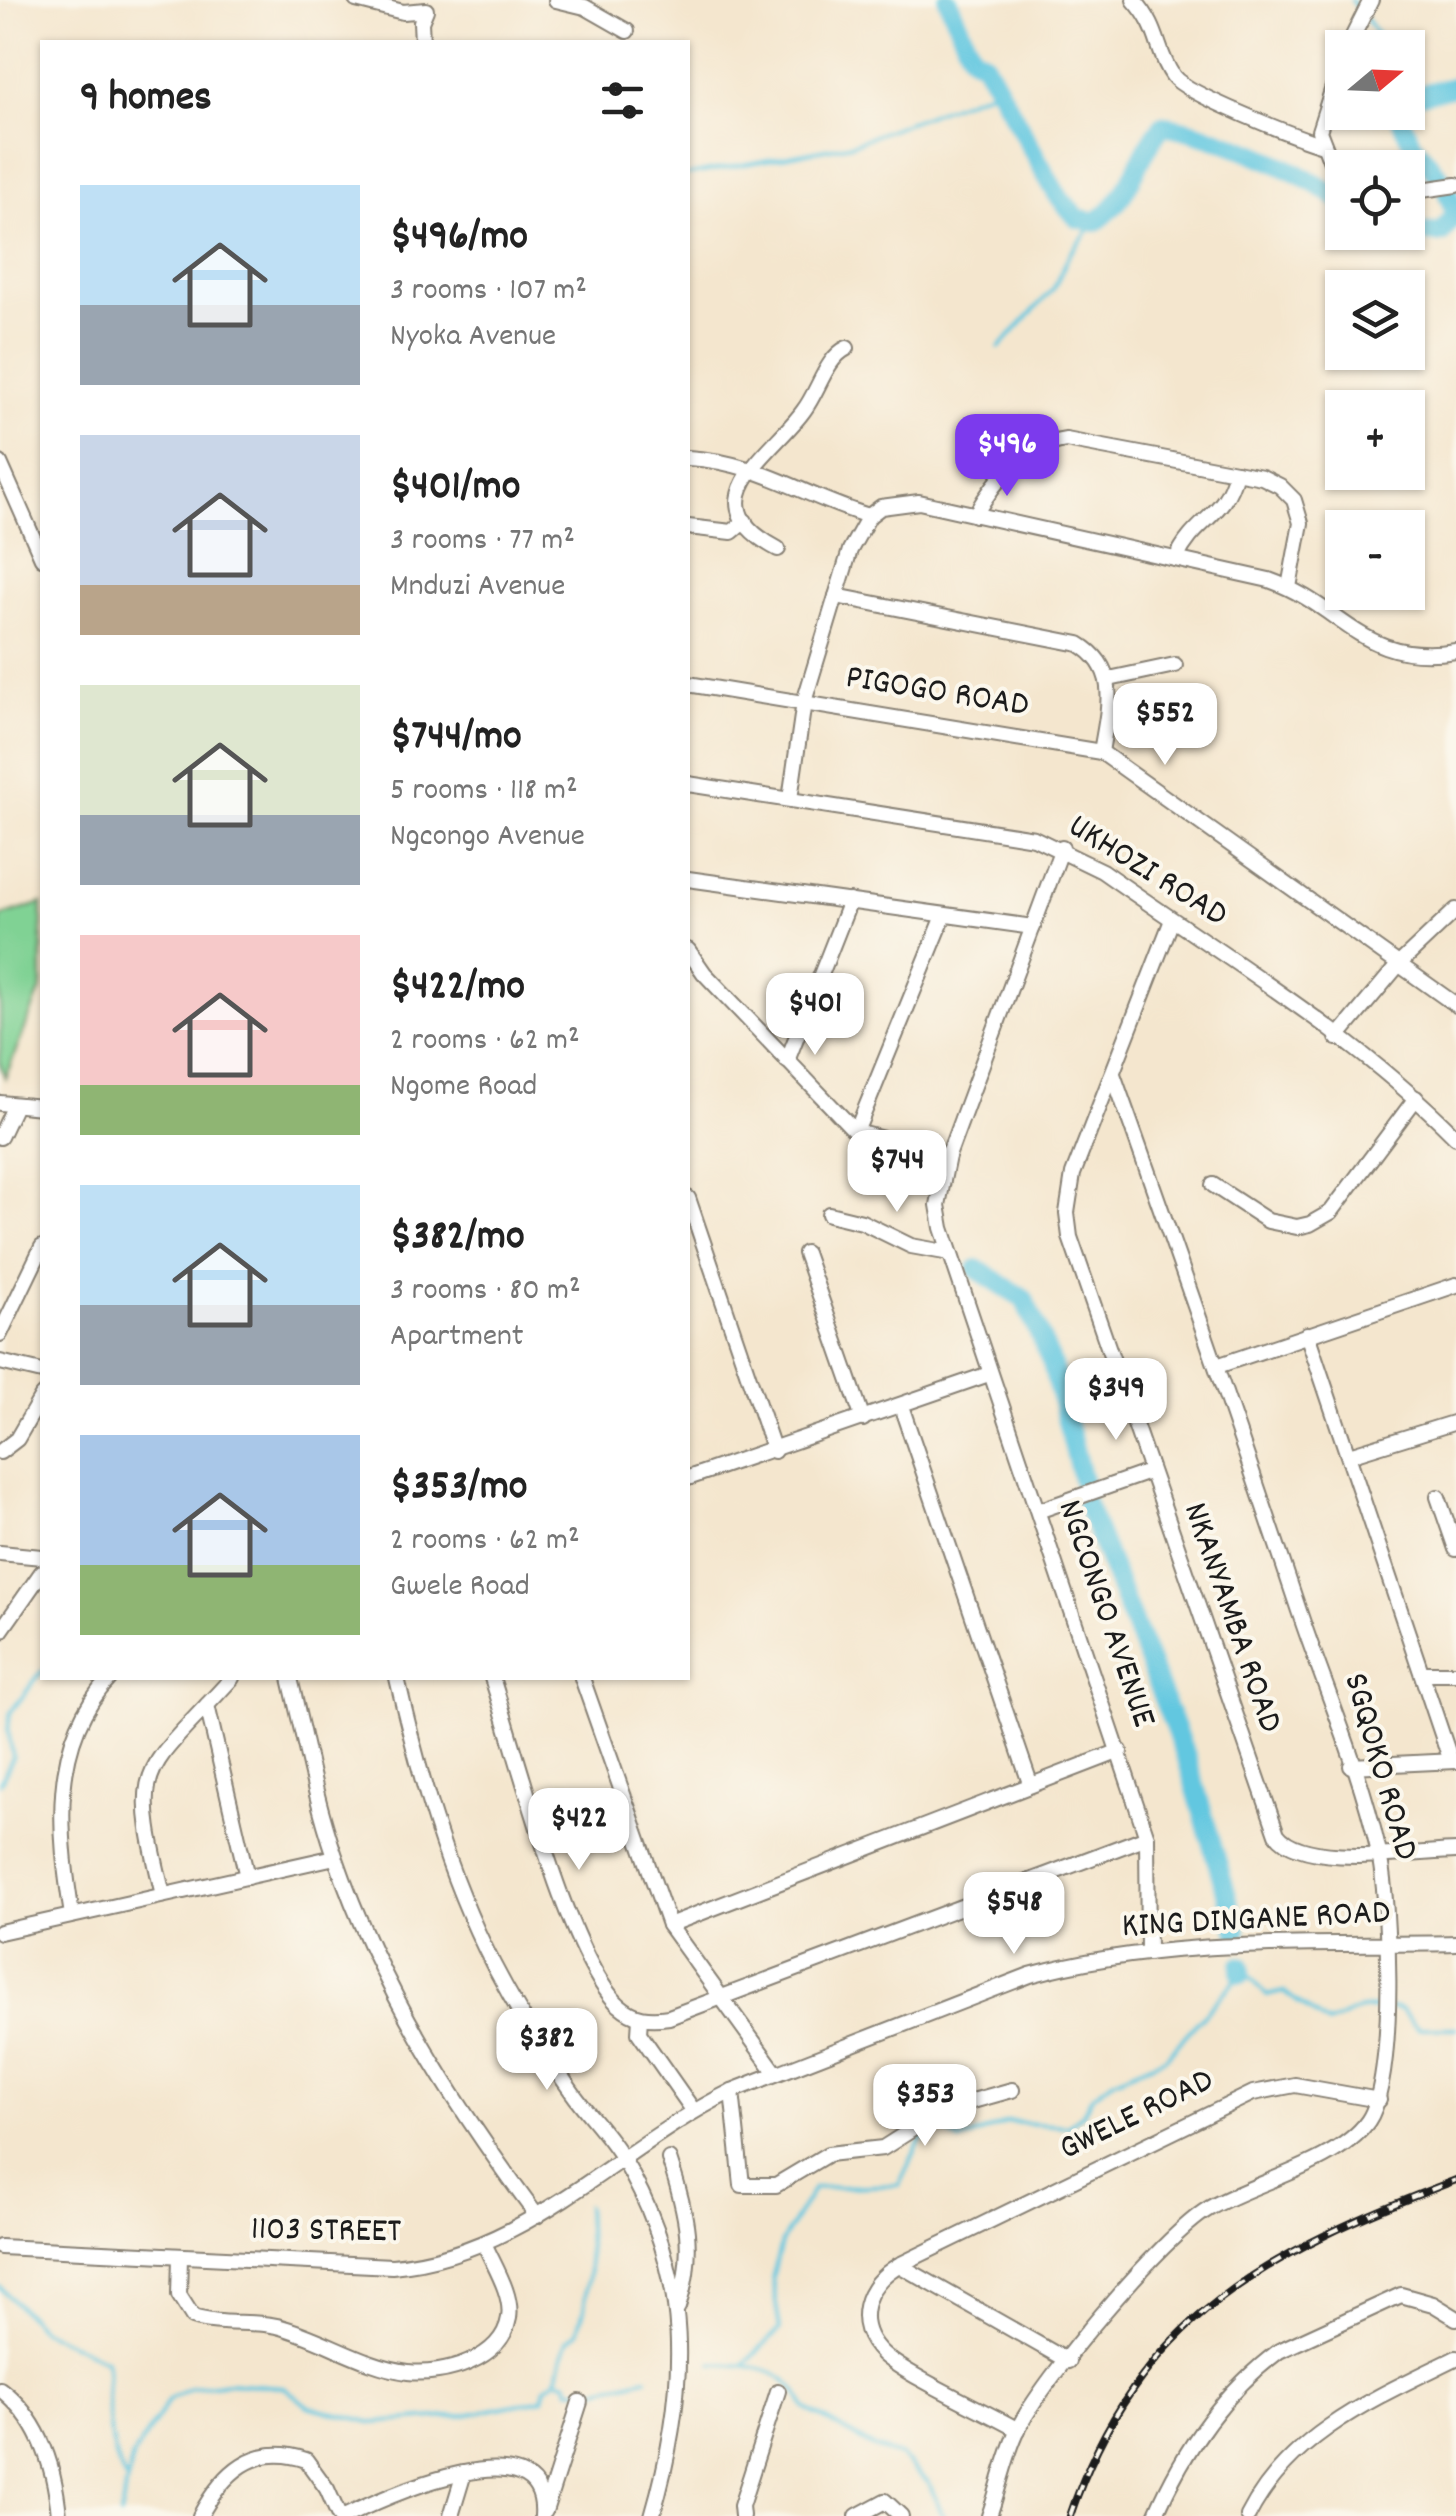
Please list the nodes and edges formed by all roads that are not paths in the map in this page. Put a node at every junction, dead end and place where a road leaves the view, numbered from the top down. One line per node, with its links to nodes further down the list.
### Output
1 (356, 0): 5 (street)
2 (556, 0): 7 (street)
3 (1134, 0): 10 (street)
4 (1371, 0): 6 (street)
5 (422, 5): 8 (street)
6 (1355, 30)
7 (627, 31)
8 (422, 40)
9 (1325, 112): 10 (street)
10 (1322, 145): 11 (street)
11 (1325, 151)
12 (1456, 185): 13 (street)
13 (1425, 190)
14 (847, 348): 17 (street)
15 (690, 458): 17 (street)
16 (0, 464): 24 (street)
17 (751, 466): 20 (street); 21 (street)
18 (1236, 472): 19 (street); 25 (street); 26 (street)
19 (975, 515): 20 (street); 25 (street)
20 (869, 516): 27 (street)
21 (745, 521): 22 (street); 23 (street)
22 (690, 527)
23 (778, 549)
24 (40, 554)
25 (1176, 559): 26 (street)
26 (1289, 587): 28 (street)
27 (836, 596): 30 (street); 32 (street)
28 (1456, 651)
29 (1174, 665): 30 (street)
30 (1110, 680): 33 (street)
31 (690, 684): 32 (street, PIGOGO ROAD)
32 (804, 702): 33 (street, PIGOGO ROAD); 35 (street)
33 (1102, 752): 44 (street, PIGOGO ROAD)
34 (690, 784): 35 (street, UKHOZI ROAD)
35 (790, 800): 36 (street, UKHOZI ROAD)
36 (1062, 848): 41 (street, UKHOZI ROAD); 42 (street, NGCONGO AVENUE)
37 (690, 879): 38 (street)
38 (850, 901): 40 (street); 47 (street)
39 (1456, 910): 44 (street)
40 (944, 916): 42 (street); 52 (street)
41 (1172, 920): 46 (street, UKHOZI ROAD); 48 (street, NKANYAMBA ROAD)
42 (1033, 928): 55 (street, NGCONGO AVENUE)
43 (690, 952): 47 (street)
44 (1398, 964): 45 (street, PIGOGO ROAD); 46 (street)
45 (1456, 1004)
46 (1338, 1038): 49 (street, UKHOZI ROAD)
47 (787, 1061): 52 (street)
48 (1113, 1074): 67 (street, SGQOKO ROAD); 77 (street, NKANYAMBA ROAD)
49 (1416, 1098): 54 (street, UKHOZI ROAD); 56 (street)
50 (8, 1104): 51 (street); 53 (street)
51 (40, 1107)
52 (856, 1132): 55 (street)
53 (0, 1136)
54 (1456, 1137)
55 (948, 1156): 62 (street, NGCONGO AVENUE)
56 (1213, 1184)
57 (690, 1211): 59 (street)
58 (829, 1214): 62 (street)
59 (694, 1238): 74 (street)
60 (40, 1251): 64 (street)
61 (805, 1253): 72 (street)
62 (950, 1253): 69 (street, NGCONGO AVENUE)
63 (1456, 1285): 65 (street)
64 (0, 1334)
65 (1307, 1334): 67 (street); 76 (street)
66 (0, 1362): 68 (street)
67 (1218, 1366): 97 (street, SGQOKO ROAD)
68 (40, 1372)
69 (989, 1374): 71 (street); 80 (street, NGCONGO AVENUE)
70 (40, 1399): 75 (street)
71 (900, 1406): 72 (street); 98 (street)
72 (863, 1420): 74 (street)
73 (1456, 1422): 76 (street)
74 (774, 1450): 78 (street)
75 (0, 1452)
76 (1349, 1455): 87 (street)
77 (1149, 1472): 80 (street); 101 (street, NKANYAMBA ROAD)
78 (690, 1475)
79 (1438, 1496): 81 (street)
80 (1038, 1511): 95 (street, NGCONGO AVENUE)
81 (1456, 1550)
82 (0, 1553): 83 (street)
83 (40, 1557)
84 (40, 1575): 85 (street)
85 (0, 1632)
86 (1456, 1673): 87 (street)
87 (1424, 1674): 96 (street)
88 (108, 1680): 105 (street)
89 (230, 1680): 94 (street)
90 (291, 1680): 102 (street)
91 (398, 1680): 118 (street)
92 (493, 1680): 112 (street)
93 (583, 1680): 106 (street)
94 (207, 1705): 103 (street); 104 (street)
95 (1120, 1751): 98 (street); 99 (street, NGCONGO AVENUE)
96 (1454, 1761): 97 (street)
97 (1351, 1766): 101 (street, SGQOKO ROAD)
98 (1030, 1783): 106 (street)
99 (1146, 1837): 110 (street, NGCONGO AVENUE); 111 (street)
100 (1456, 1851): 101 (street, NKANYAMBA ROAD)
101 (1379, 1852): 109 (street, SGQOKO ROAD)
102 (335, 1857): 103 (street); 120 (street)
103 (247, 1877): 104 (street)
104 (163, 1895): 105 (street)
105 (72, 1916): 107 (street)
106 (669, 1925): 111 (street)
107 (0, 1932)
108 (1456, 1943): 109 (street, KING DINGANE ROAD)
109 (1387, 1944): 110 (street, KING DINGANE ROAD); 116 (street, SGQOKO ROAD)
110 (1148, 1953): 113 (street, KING DINGANE ROAD)
111 (720, 1998): 112 (street); 113 (street)
112 (640, 2018): 117 (street)
113 (776, 2073): 115 (street, KING DINGANE ROAD)
114 (1012, 2090): 115 (street)
115 (732, 2091): 117 (street, KING DINGANE ROAD)
116 (1378, 2100): 124 (street, GWELE ROAD); 128 (street)
117 (693, 2110): 118 (street, KING DINGANE ROAD)
118 (621, 2156): 120 (street, 1103 STREET); 125 (street)
119 (669, 2159): 125 (street)
120 (537, 2216): 121 (street, 1103 STREET)
121 (486, 2245): 123 (street, 1103 STREET); 123 (street)
122 (0, 2247): 123 (street, 1103 STREET)
123 (180, 2257)
124 (899, 2264): 128 (street); 132 (street, GWELE ROAD)
125 (677, 2313): 139 (street)
126 (1456, 2318): 144 (street)
127 (1456, 2358): 145 (street)
128 (1068, 2360): 132 (street)
129 (0, 2389): 134 (street)
130 (778, 2392): 140 (street)
131 (580, 2402): 138 (street)
132 (1018, 2430): 143 (street)
133 (464, 2473): 136 (street); 137 (street); 138 (street)
134 (59, 2516)
135 (200, 2516): 136 (street)
136 (343, 2516)
137 (451, 2516)
138 (543, 2516)
139 (652, 2516)
140 (742, 2516)
141 (857, 2516): 142 (street)
142 (901, 2516)
143 (989, 2516)
144 (1155, 2516)
145 (1248, 2516)

